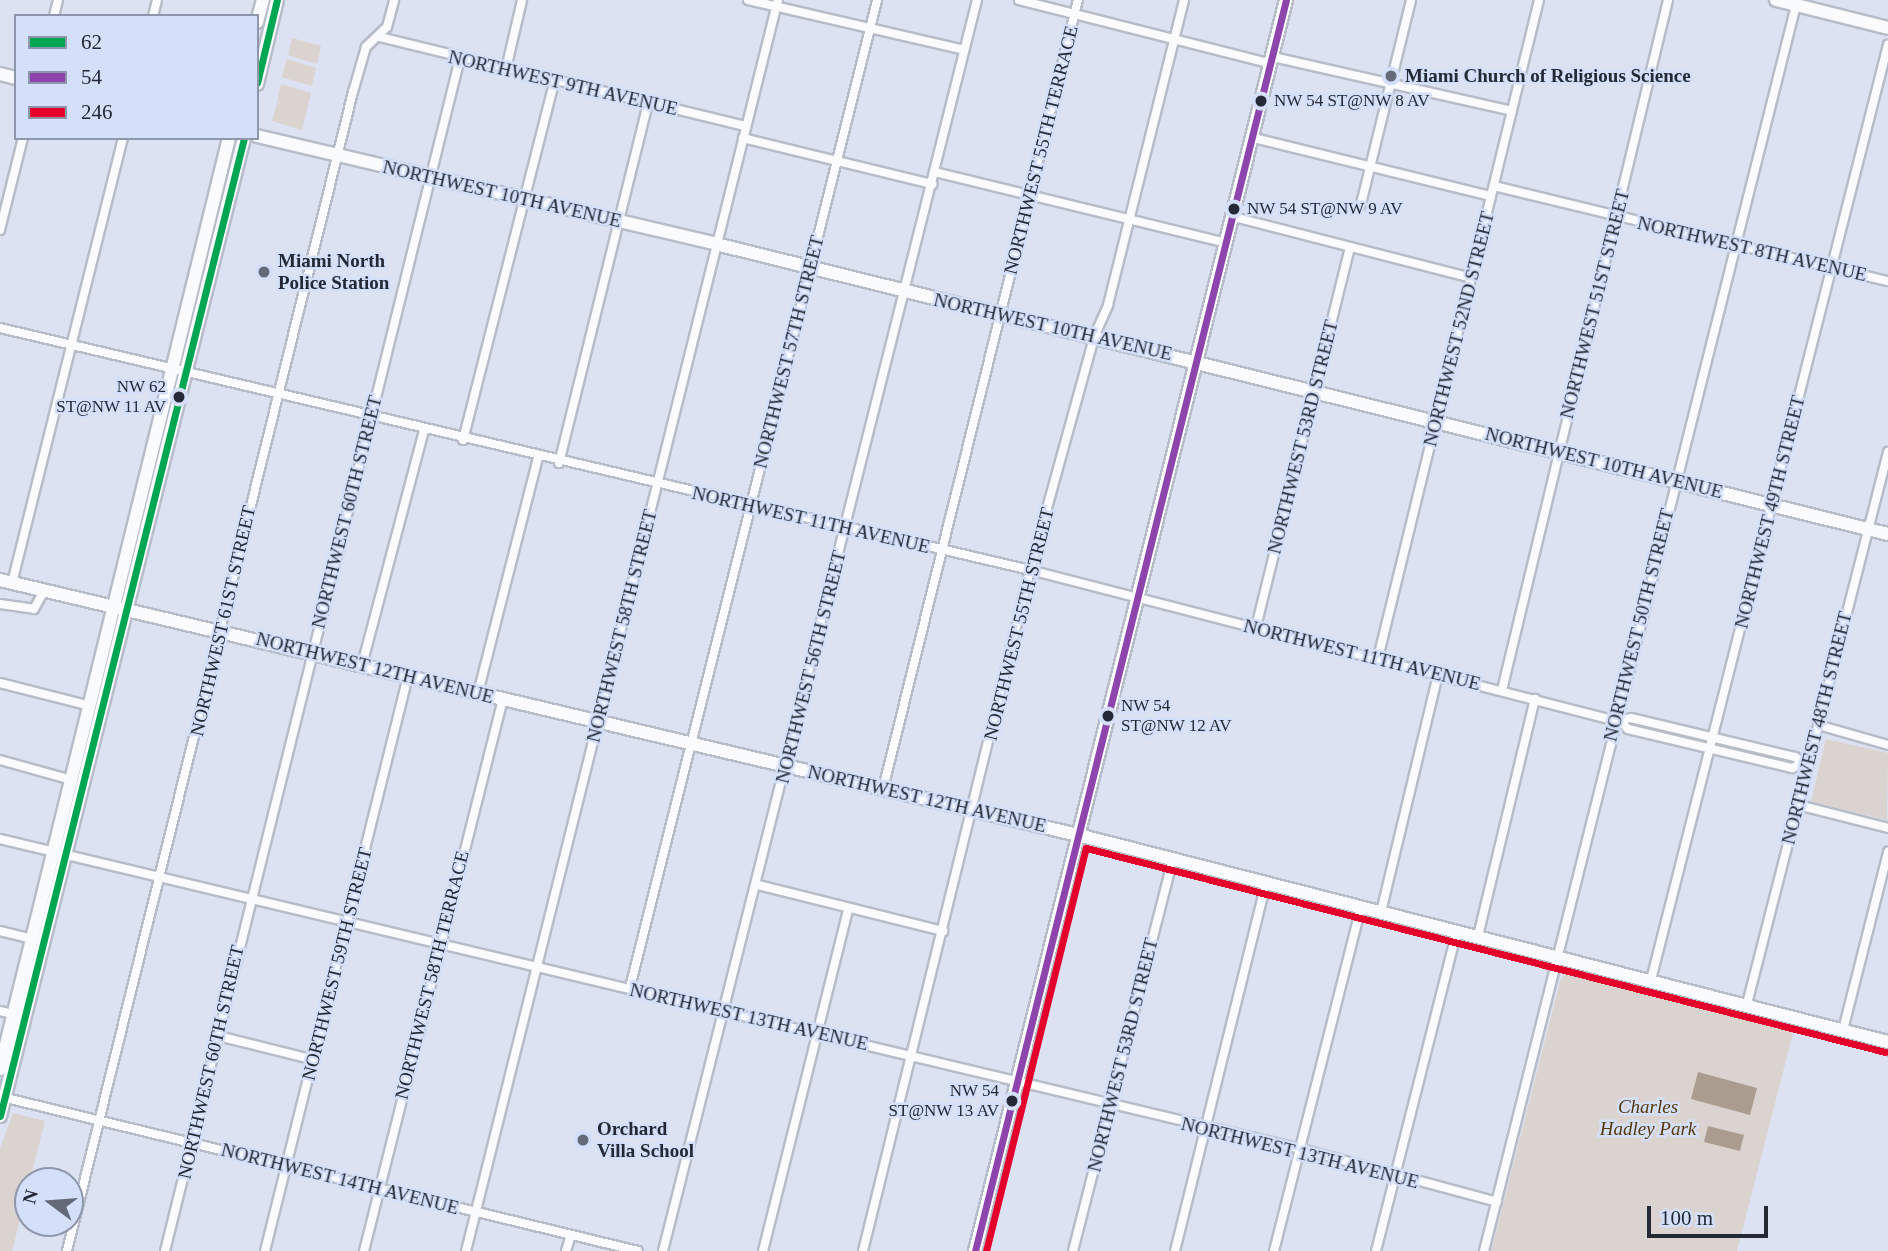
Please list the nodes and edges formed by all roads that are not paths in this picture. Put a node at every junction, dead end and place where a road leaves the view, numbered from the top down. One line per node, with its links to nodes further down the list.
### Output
1 (277, 0): 27 (main road)
2 (394, 0): 20 (street, NORTHWEST 61ST STREET)
3 (522, 0): 26 (street)
4 (748, 0): 15 (street)
5 (877, 0): 18 (street, NORTHWEST 57TH STREET)
6 (977, 0): 23 (street, NORTHWEST 56TH STREET)
7 (1019, 0): 17 (street)
8 (1077, 0): 17 (street, NORTHWEST 55TH TERRACE)
9 (1184, 0): 21 (street, NORTHWEST 55TH STREET)
10 (1286, 0): 25 (main road)
11 (1411, 0): 29 (street)
12 (1539, 0): 31 (street, NORTHWEST 52ND STREET)
13 (1668, 0): 52 (street, NORTHWEST 51ST STREET)
14 (1776, 0): 16 (main road)
15 (777, 3): 18 (street); 32 (street, NORTHWEST 58TH STREET)
16 (1796, 3): 19 (main road); 57 (street, NORTHWEST 50TH STREET)
17 (1074, 13): 21 (street); 47 (street, NORTHWEST 55TH TERRACE)
18 (870, 28): 23 (street); 41 (street, NORTHWEST 57TH STREET)
19 (1888, 28)
20 (380, 37): 24 (street, NORTHWEST 9TH AVENUE); 40 (street, NORTHWEST 61ST STREET)
21 (1174, 40): 25 (street); 53 (street, NORTHWEST 55TH STREET)
22 (1888, 45): 60 (street, NORTHWEST 49TH STREET)
23 (964, 50): 43 (street, NORTHWEST 56TH STREET)
24 (460, 58): 26 (street, NORTHWEST 9TH AVENUE); 44 (street, NORTHWEST 60TH STREET)
25 (1273, 61): 29 (street); 35 (main road)
26 (506, 69): 28 (street, NORTHWEST 9TH AVENUE)
27 (259, 76)
28 (555, 80): 30 (street, NORTHWEST 9TH AVENUE); 49 (street)
29 (1390, 82): 31 (street); 42 (street)
30 (648, 103): 32 (street, NORTHWEST 9TH AVENUE); 54 (street)
31 (1512, 111): 46 (street, NORTHWEST 52ND STREET)
32 (745, 126): 34 (street, NORTHWEST 58TH STREET)
33 (259, 136): 40 (main road, NORTHWEST 10TH AVENUE)
34 (743, 138): 41 (street); 58 (street, NORTHWEST 58TH STREET)
35 (1254, 138): 42 (street); 51 (main road)
36 (22, 140): 55 (street)
37 (123, 140): 68 (street)
38 (229, 140): 70 (main road)
39 (243, 140): 70 (main road)
40 (337, 155): 44 (main road, NORTHWEST 10TH AVENUE); 72 (street, NORTHWEST 61ST STREET)
41 (836, 162): 45 (street); 61 (street, NORTHWEST 57TH STREET)
42 (1369, 165): 48 (street); 50 (street)
43 (935, 172): 45 (street, NORTHWEST 56TH STREET); 47 (street)
44 (428, 177): 49 (main road, NORTHWEST 10TH AVENUE); 73 (street, NORTHWEST 60TH STREET)
45 (932, 184): 64 (street, NORTHWEST 56TH STREET)
46 (1494, 186): 48 (street, NORTHWEST 52ND STREET); 52 (street, NORTHWEST 8TH AVENUE)
47 (1030, 196): 53 (street); 65 (street, NORTHWEST 55TH TERRACE)
48 (1491, 196): 62 (street, NORTHWEST 52ND STREET)
49 (525, 198): 54 (main road, NORTHWEST 10TH AVENUE); 76 (street)
50 (1361, 204)
51 (1234, 217): 56 (main road); 59 (street)
52 (1616, 217): 57 (street, NORTHWEST 8TH AVENUE); 77 (street, NORTHWEST 51ST STREET)
53 (1129, 219): 56 (street); 67 (street, NORTHWEST 55TH STREET)
54 (619, 222): 58 (main road, NORTHWEST 10TH AVENUE); 80 (street)
55 (0, 230)
56 (1227, 243): 69 (main road)
57 (1734, 243): 60 (street, NORTHWEST 8TH AVENUE); 81 (street, NORTHWEST 50TH STREET)
58 (716, 244): 61 (main road, NORTHWEST 10TH AVENUE); 82 (street, NORTHWEST 58TH STREET)
59 (1350, 247): 62 (street); 71 (street, NORTHWEST 53RD STREET)
60 (1831, 266): 63 (street, NORTHWEST 8TH AVENUE); 83 (street, NORTHWEST 49TH STREET)
61 (810, 269): 64 (main road, NORTHWEST 10TH AVENUE); 84 (street, NORTHWEST 57TH STREET)
62 (1471, 278): 74 (street, NORTHWEST 52ND STREET)
63 (1888, 281)
64 (907, 292): 65 (main road, NORTHWEST 10TH AVENUE); 85 (street, NORTHWEST 56TH STREET)
65 (1000, 315): 67 (main road, NORTHWEST 10TH AVENUE); 88 (street, NORTHWEST 55TH TERRACE)
66 (0, 328): 68 (street, NORTHWEST 11TH AVENUE)
67 (1094, 337): 69 (main road, NORTHWEST 10TH AVENUE); 89 (street, NORTHWEST 55TH STREET)
68 (72, 344): 70 (street, NORTHWEST 11TH AVENUE); 90 (street)
69 (1198, 362): 71 (main road, NORTHWEST 10TH AVENUE); 92 (main road)
70 (177, 368): 72 (street, NORTHWEST 11TH AVENUE); 94 (main road)
71 (1312, 391): 74 (main road, NORTHWEST 10TH AVENUE); 95 (street, NORTHWEST 53RD STREET)
72 (275, 395): 73 (street, NORTHWEST 11TH AVENUE); 96 (street, NORTHWEST 61ST STREET)
73 (370, 417): 75 (street, NORTHWEST 11TH AVENUE); 97 (street, NORTHWEST 60TH STREET)
74 (1436, 421): 77 (main road, NORTHWEST 10TH AVENUE); 98 (street, NORTHWEST 52ND STREET)
75 (424, 430): 76 (street, NORTHWEST 11TH AVENUE); 99 (street)
76 (463, 440): 79 (street, NORTHWEST 11TH AVENUE)
77 (1559, 451): 81 (main road, NORTHWEST 10TH AVENUE); 103 (street, NORTHWEST 51ST STREET)
78 (1888, 452): 86 (street, NORTHWEST 48TH STREET)
79 (538, 458): 80 (street, NORTHWEST 11TH AVENUE); 104 (street)
80 (559, 463): 82 (street, NORTHWEST 11TH AVENUE)
81 (1675, 481): 83 (main road, NORTHWEST 10TH AVENUE); 108 (street, NORTHWEST 50TH STREET)
82 (658, 484): 84 (street, NORTHWEST 11TH AVENUE); 109 (street, NORTHWEST 58TH STREET)
83 (1773, 505): 86 (main road, NORTHWEST 10TH AVENUE); 111 (street, NORTHWEST 49TH STREET)
84 (751, 506): 85 (street, NORTHWEST 11TH AVENUE); 112 (street, NORTHWEST 57TH STREET)
85 (845, 529): 88 (street, NORTHWEST 11TH AVENUE); 117 (street, NORTHWEST 56TH STREET)
86 (1868, 529): 87 (main road, NORTHWEST 10TH AVENUE); 110 (street, NORTHWEST 48TH STREET)
87 (1888, 534)
88 (940, 550): 89 (street, NORTHWEST 11TH AVENUE); 119 (street, NORTHWEST 55TH TERRACE)
89 (1030, 570): 92 (street, NORTHWEST 11TH AVENUE); 121 (street, NORTHWEST 55TH STREET)
90 (6, 581): 91 (main road, NORTHWEST 12TH AVENUE)
91 (44, 591): 93 (street); 94 (main road, NORTHWEST 12TH AVENUE)
92 (1138, 599): 95 (street, NORTHWEST 11TH AVENUE); 123 (main road)
93 (0, 604)
94 (120, 608): 96 (main road, NORTHWEST 12TH AVENUE); 107 (main road); 125 (main road)
95 (1256, 627): 98 (street, NORTHWEST 11TH AVENUE)
96 (223, 631): 97 (main road, NORTHWEST 12TH AVENUE); 128 (street, NORTHWEST 61ST STREET)
97 (313, 653): 99 (main road, NORTHWEST 12TH AVENUE); 131 (street, NORTHWEST 60TH STREET)
98 (1378, 658): 100 (street, NORTHWEST 11TH AVENUE)
99 (362, 665): 101 (main road, NORTHWEST 12TH AVENUE)
100 (1438, 674): 103 (street, NORTHWEST 11TH AVENUE); 134 (street)
101 (408, 676): 104 (main road, NORTHWEST 12TH AVENUE); 135 (street, NORTHWEST 59TH STREET)
102 (0, 683): 107 (street)
103 (1502, 690): 106 (street, NORTHWEST 11TH AVENUE)
104 (478, 693): 105 (main road, NORTHWEST 12TH AVENUE)
105 (503, 699): 109 (main road, NORTHWEST 12TH AVENUE); 141 (street, NORTHWEST 58TH TERRACE)
106 (1535, 699): 108 (street, NORTHWEST 11TH AVENUE); 139 (street)
107 (90, 706): 118 (main road)
108 (1618, 721): 111 (street, NORTHWEST 11TH AVENUE); 114 (street, NORTHWEST 11TH AVENUE); 142 (street, NORTHWEST 50TH STREET)
109 (598, 722): 112 (main road, NORTHWEST 12TH AVENUE); 143 (street, NORTHWEST 58TH STREET)
110 (1818, 725): 113 (street); 116 (street, NORTHWEST 48TH STREET)
111 (1712, 737): 114 (street, NORTHWEST 49TH STREET); 116 (street, NORTHWEST 11TH AVENUE)
112 (691, 744): 117 (main road, NORTHWEST 12TH AVENUE); 145 (street, NORTHWEST 57TH STREET)
113 (1888, 744)
114 (1710, 748): 116 (street, NORTHWEST 11TH AVENUE); 144 (street, NORTHWEST 49TH STREET)
115 (0, 760): 118 (street)
116 (1804, 765): 120 (street, NORTHWEST 48TH STREET)
117 (786, 766): 119 (main road, NORTHWEST 12TH AVENUE); 129 (street, NORTHWEST 56TH STREET)
118 (72, 780): 125 (main road)
119 (883, 789): 121 (main road, NORTHWEST 12TH AVENUE)
120 (1798, 805): 122 (street); 146 (street, NORTHWEST 48TH STREET)
121 (973, 810): 123 (main road, NORTHWEST 12TH AVENUE); 137 (street, NORTHWEST 55TH STREET)
122 (1888, 828)
123 (1078, 835): 127 (main road, NORTHWEST 12TH AVENUE); 157 (main road)
124 (0, 839): 125 (street, NORTHWEST 13TH AVENUE)
125 (60, 852): 128 (street, NORTHWEST 13TH AVENUE); 140 (main road); 158 (main road)
126 (1888, 852): 150 (street)
127 (1173, 859): 130 (main road, NORTHWEST 12TH AVENUE); 159 (street, NORTHWEST 53RD STREET)
128 (160, 876): 131 (street, NORTHWEST 13TH AVENUE); 161 (street, NORTHWEST 61ST STREET)
129 (758, 884): 133 (street); 148 (street, NORTHWEST 56TH STREET)
130 (1266, 884): 132 (main road, NORTHWEST 12TH AVENUE); 162 (street)
131 (251, 897): 135 (street, NORTHWEST 13TH AVENUE); 152 (street, NORTHWEST 60TH STREET)
132 (1362, 907): 134 (main road, NORTHWEST 12TH AVENUE); 164 (street)
133 (848, 910): 137 (street); 151 (street)
134 (1381, 912): 138 (main road, NORTHWEST 12TH AVENUE)
135 (347, 923): 141 (street, NORTHWEST 13TH AVENUE); 155 (street, NORTHWEST 59TH STREET)
136 (0, 931): 140 (street)
137 (943, 931): 154 (street, NORTHWEST 55TH STREET)
138 (1457, 931): 139 (main road, NORTHWEST 12TH AVENUE); 166 (street)
139 (1478, 936): 142 (main road, NORTHWEST 12TH AVENUE)
140 (32, 939): 149 (main road)
141 (439, 945): 143 (street, NORTHWEST 13TH AVENUE); 167 (street, NORTHWEST 58TH TERRACE)
142 (1556, 956): 144 (main road, NORTHWEST 12TH AVENUE); 168 (street, NORTHWEST 50TH STREET)
143 (538, 966): 145 (street, NORTHWEST 13TH AVENUE); 169 (street, NORTHWEST 58TH STREET)
144 (1651, 979): 146 (main road, NORTHWEST 12TH AVENUE)
145 (630, 988): 148 (street, NORTHWEST 13TH AVENUE)
146 (1747, 1004): 150 (main road, NORTHWEST 12TH AVENUE)
147 (0, 1011): 149 (street)
148 (726, 1012): 151 (street, NORTHWEST 13TH AVENUE); 178 (street, NORTHWEST 56TH STREET)
149 (13, 1014): 156 (main road)
150 (1843, 1030): 153 (main road, NORTHWEST 12TH AVENUE)
151 (816, 1033): 154 (street, NORTHWEST 13TH AVENUE); 179 (street)
152 (218, 1036): 155 (street); 163 (street, NORTHWEST 60TH STREET)
153 (1888, 1042)
154 (913, 1056): 157 (street, NORTHWEST 13TH AVENUE); 180 (street, NORTHWEST 55TH STREET)
155 (314, 1060): 165 (street, NORTHWEST 59TH STREET)
156 (0, 1069)
157 (1017, 1081): 159 (street, NORTHWEST 13TH AVENUE); 181 (main road)
158 (2, 1097): 160 (main road); 161 (street, NORTHWEST 14TH AVENUE)
159 (1110, 1104): 162 (street, NORTHWEST 13TH AVENUE); 182 (street, NORTHWEST 53RD STREET)
160 (0, 1116)
161 (99, 1121): 163 (street, NORTHWEST 14TH AVENUE); 171 (street, NORTHWEST 61ST STREET)
162 (1205, 1129): 164 (street, NORTHWEST 13TH AVENUE); 183 (street)
163 (193, 1143): 165 (street, NORTHWEST 14TH AVENUE); 172 (street, NORTHWEST 60TH STREET)
164 (1301, 1149): 166 (street, NORTHWEST 13TH AVENUE); 184 (street)
165 (287, 1165): 167 (street, NORTHWEST 14TH AVENUE); 173 (street, NORTHWEST 59TH STREET)
166 (1395, 1176): 168 (street, NORTHWEST 13TH AVENUE); 185 (street)
167 (379, 1188): 169 (street, NORTHWEST 14TH AVENUE); 174 (street, NORTHWEST 58TH TERRACE)
168 (1497, 1202): 186 (street, NORTHWEST 50TH STREET)
169 (476, 1212): 170 (street, NORTHWEST 14TH AVENUE); 175 (street, NORTHWEST 58TH STREET)
170 (571, 1235): 176 (street); 177 (street, NORTHWEST 14TH AVENUE)
171 (67, 1251)
172 (165, 1251)
173 (265, 1251)
174 (364, 1251)
175 (466, 1251)
176 (566, 1251)
177 (638, 1251)
178 (663, 1251)
179 (763, 1251)
180 (863, 1251)
181 (975, 1251)
182 (1073, 1251)
183 (1175, 1251)
184 (1274, 1251)
185 (1376, 1251)
186 (1485, 1251)

